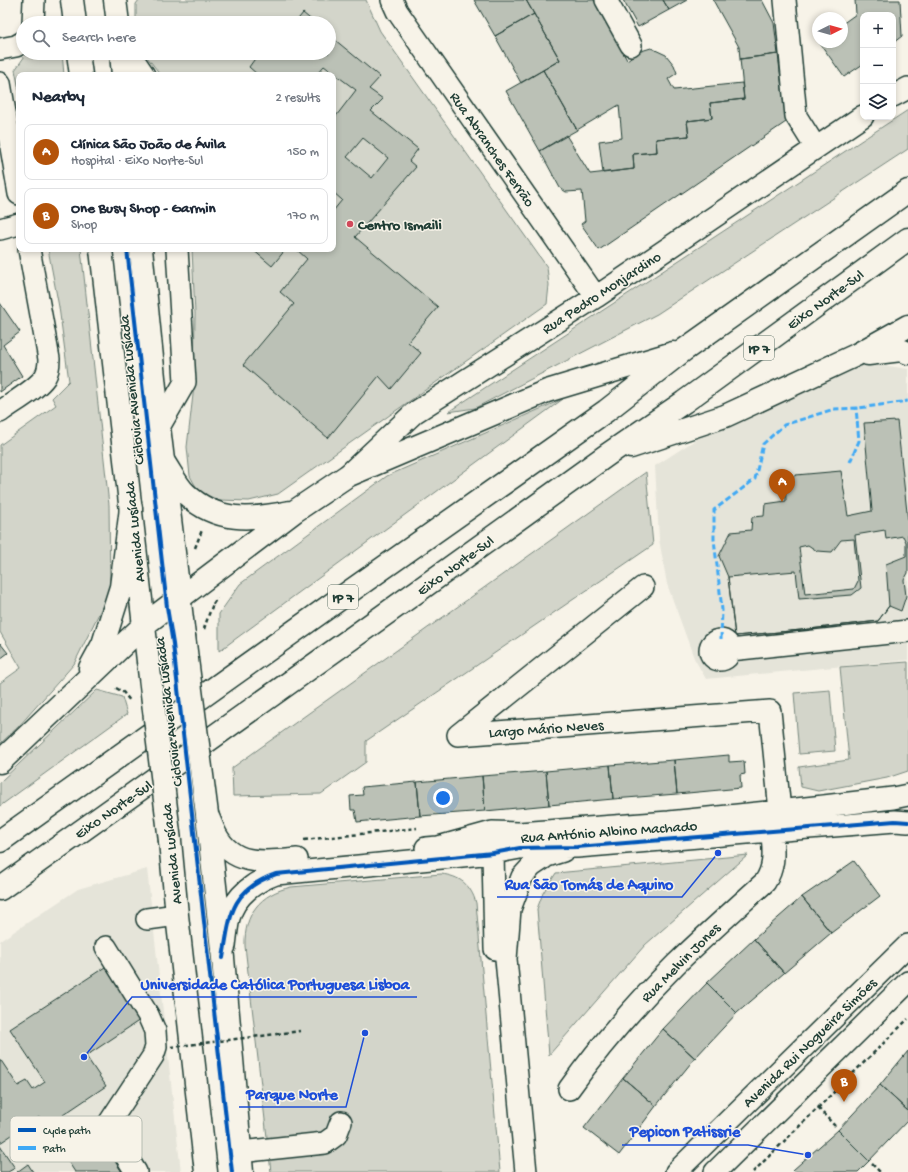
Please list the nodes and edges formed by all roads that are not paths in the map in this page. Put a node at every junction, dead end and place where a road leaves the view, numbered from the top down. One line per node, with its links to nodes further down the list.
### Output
1 (34, 0): 5 (street)
2 (392, 0): 29 (street, Rua Abranches Ferrão)
3 (606, 0): 6 (street)
4 (785, 0): 19 (street)
5 (34, 16)
6 (631, 45)
7 (16, 46): 8 (street)
8 (0, 49)
9 (79, 60): 12 (main road)
10 (122, 60): 13 (main road)
11 (134, 60): 14 (street)
12 (81, 72)
13 (123, 72)
14 (142, 72)
15 (0, 83): 20 (street)
16 (908, 88): 17 (street)
17 (896, 94)
18 (860, 118): 19 (street, Rua Pedro Monjardino)
19 (816, 148): 29 (street, Rua Pedro Monjardino)
20 (16, 176)
21 (907, 192): 31 (main road, IP 7)
22 (16, 225): 23 (street)
23 (0, 229)
24 (908, 239): 36 (main road, Eixo Norte-Sul / IP 7)
25 (30, 252): 34 (street)
26 (101, 252): 39 (main road, Avenida Lusíada)
27 (141, 252): 35 (main road)
28 (177, 252): 35 (street)
29 (596, 297): 38 (street, Rua Pedro Monjardino)
30 (908, 326): 33 (main road)
31 (684, 350): 38 (main road); 54 (main road, IP 7)
32 (908, 352): 33 (main road)
33 (856, 355): 36 (main road)
34 (0, 412)
35 (160, 427): 37 (main road)
36 (607, 454): 57 (main road, Eixo Norte-Sul / IP 7)
37 (164, 461): 40 (main road); 42 (main road)
38 (347, 476): 40 (main road)
39 (132, 508): 43 (main road, Avenida Lusíada); 46 (main road)
40 (295, 511): 42 (main road)
41 (643, 586): 49 (street, Largo Mário Neves)
42 (180, 597): 43 (main road); 50 (main road, bridge)
43 (144, 625): 46 (main road); 58 (main road, Avenida Lusíada, bridge)
44 (908, 631): 45 (street)
45 (730, 650)
46 (80, 686): 47 (main road)
47 (0, 762)
48 (908, 795): 49 (street, Rua António Albino Machado)
49 (780, 811): 53 (street, Rua António Albino Machado)
50 (208, 814): 53 (street, Rua António Albino Machado); 62 (main road)
51 (908, 822): 52 (street, Rua António Albino Machado)
52 (772, 832): 55 (street, Rua António Albino Machado); 64 (street, Rua Melvin Jones)
53 (519, 833): 56 (street)
54 (0, 841)
55 (577, 847): 56 (street, Rua António Albino Machado); 72 (street)
56 (493, 853): 62 (street, Rua António Albino Machado); 71 (street)
57 (0, 889)
58 (177, 915): 59 (street); 70 (main road, Avenida Lusíada)
59 (146, 919)
60 (908, 945): 73 (street, Avenida Rui Nogueira Simões)
61 (106, 948): 65 (street)
62 (223, 958): 68 (main road)
63 (908, 982): 74 (street, Avenida Rui Nogueira Simões)
64 (569, 1089)
65 (114, 1116)
66 (341, 1122): 68 (street)
67 (130, 1162): 69 (street)
68 (241, 1162)
69 (136, 1172)
70 (206, 1172)
71 (515, 1172)
72 (526, 1172)
73 (676, 1172)
74 (715, 1172)

